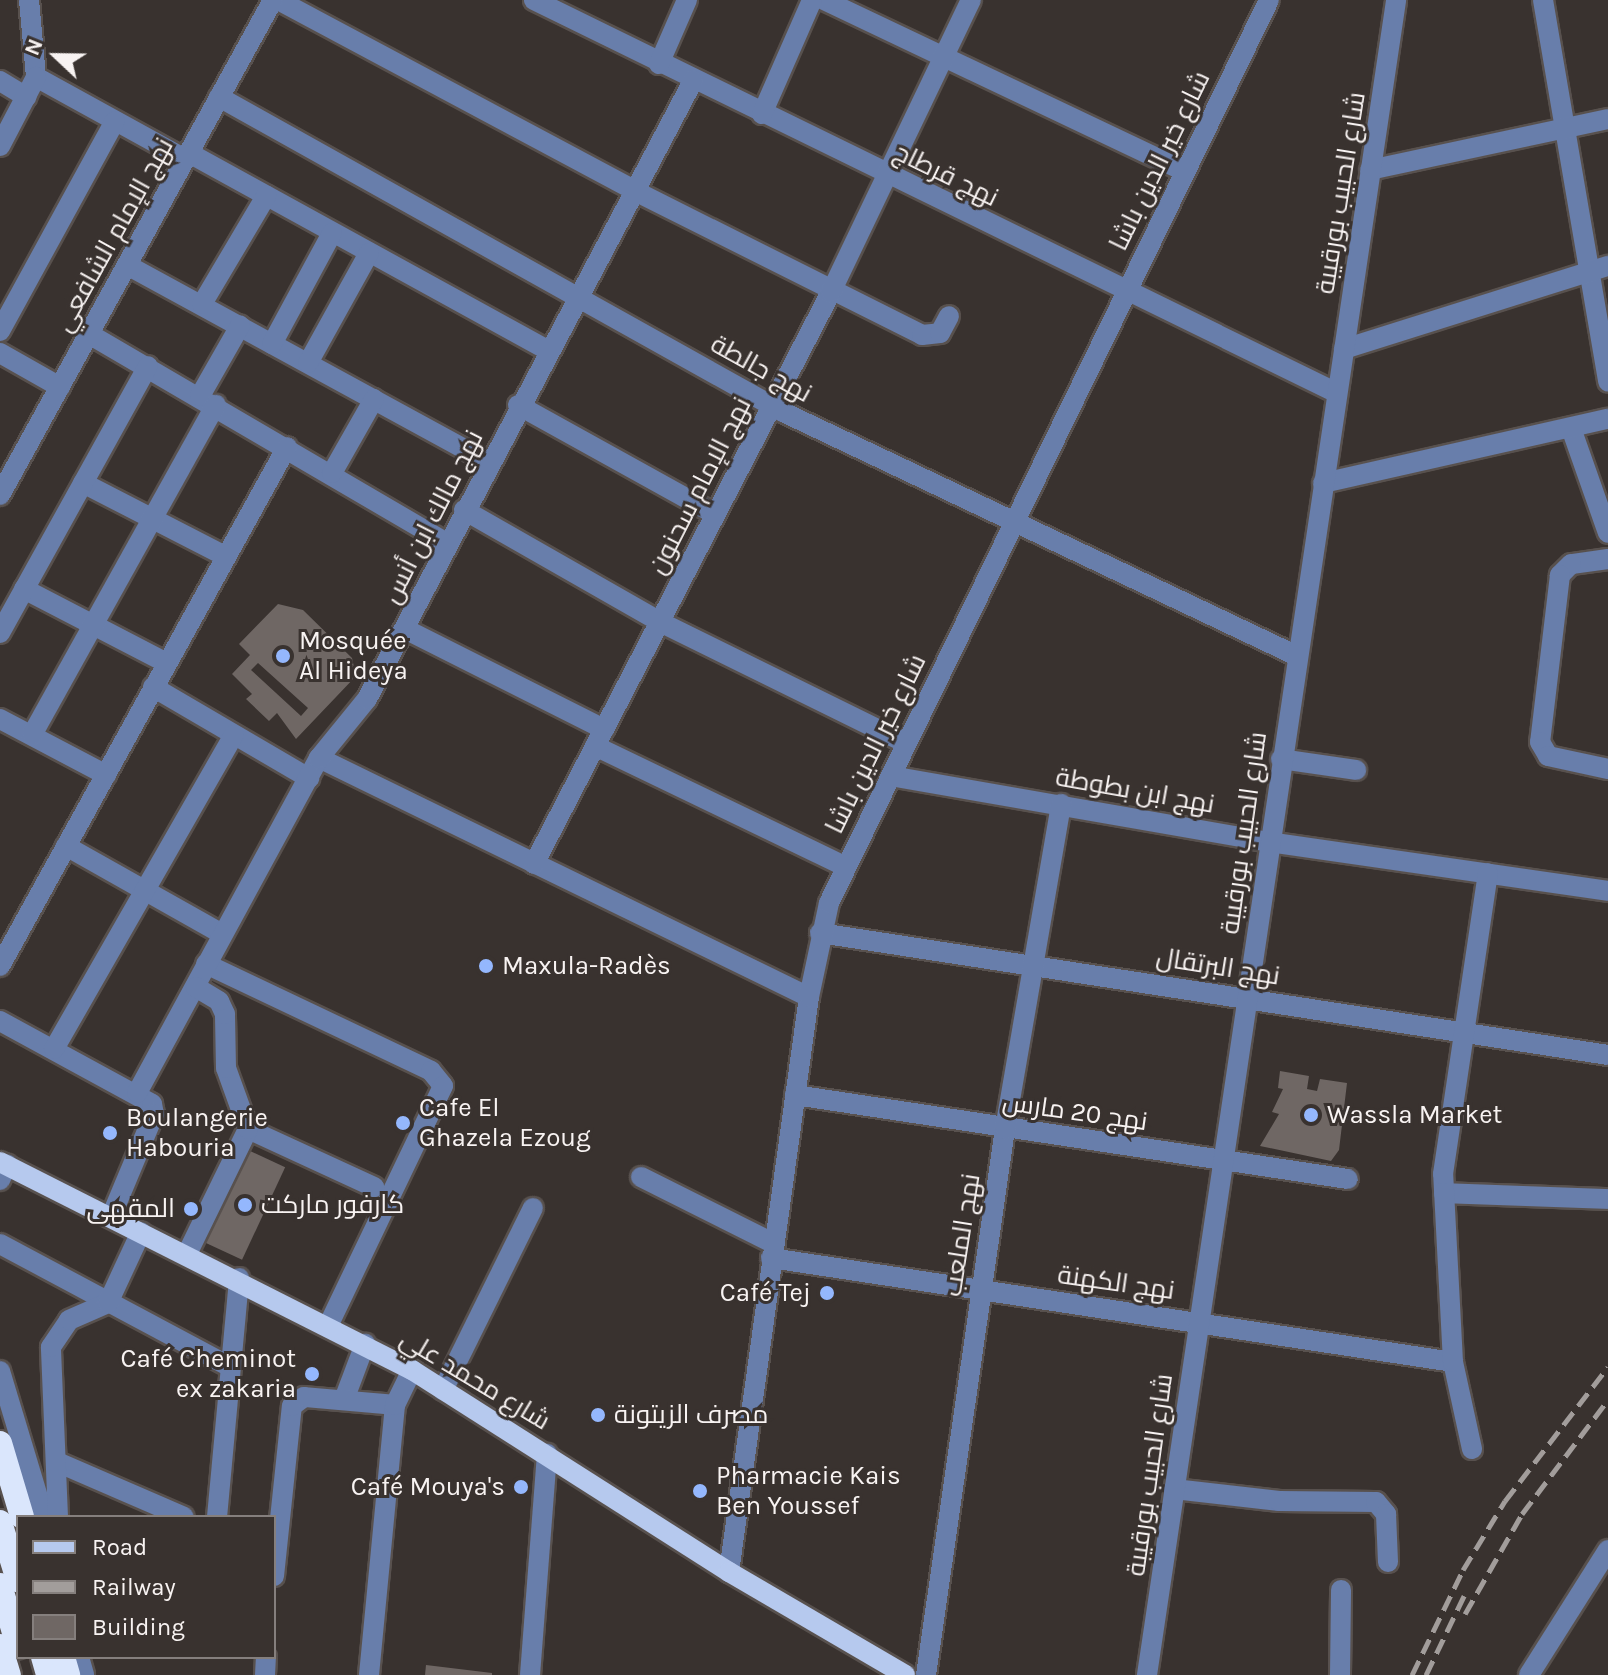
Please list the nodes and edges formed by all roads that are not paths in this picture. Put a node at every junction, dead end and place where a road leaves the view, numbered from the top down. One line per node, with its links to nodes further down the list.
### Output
1 (29, 0): 13 (street)
2 (275, 0): 17 (street, نهج الإمام الشافعي); 27 (street)
3 (534, 0): 12 (street, نهج قرطاج)
4 (687, 0): 12 (street)
5 (812, 0): 18 (street)
6 (824, 0): 11 (street)
7 (971, 0): 11 (street, نهج الإمام سحنون)
8 (1269, 0): 25 (street, شارع خير الدين باشا)
9 (1396, 0): 24 (street, شارع الحبيب بورقيبة)
10 (1543, 0): 21 (street)
11 (942, 58): 25 (street); 26 (street, نهج الإمام سحنون)
12 (659, 64): 15 (street, نهج قرطاج)
13 (36, 77): 16 (street); 20 (street)
14 (0, 81): 16 (street)
15 (693, 81): 18 (street, نهج قرطاج); 27 (street, نهج مالك ابن أنس)
16 (27, 97): 22 (street)
17 (219, 97): 23 (street, نهج الإمام الشافعي); 35 (street, نهج جالطة)
18 (762, 114): 26 (street, نهج قرطاج)
19 (1608, 119): 21 (street)
20 (115, 121): 23 (street); 39 (street)
21 (1568, 128): 24 (street); 32 (street)
22 (0, 146)
23 (187, 156): 28 (street); 31 (street, نهج الإمام الشافعي)
24 (1370, 170): 42 (street, شارع الحبيب بورقيبة)
25 (1184, 171): 33 (street, شارع خير الدين باشا)
26 (889, 176): 33 (street, نهج قرطاج); 34 (street, نهج الإمام سحنون)
27 (637, 192): 34 (street); 35 (street, نهج مالك ابن أنس)
28 (266, 196): 29 (street); 36 (street)
29 (332, 233): 30 (street); 41 (street)
30 (369, 253): 43 (street); 45 (street)
31 (127, 265): 36 (street); 40 (street, نهج الإمام الشافعي)
32 (1599, 268): 42 (street); 47 (street)
33 (1124, 291): 49 (street, نهج قرطاج); 65 (street, شارع خير الدين باشا)
34 (831, 292): 37 (street); 52 (street, نهج الإمام سحنون)
35 (580, 295): 43 (street, نهج مالك ابن أنس); 52 (street, نهج جالطة)
36 (202, 304): 38 (street)
37 (949, 316)
38 (240, 326): 41 (street); 51 (street)
39 (0, 331)
40 (89, 334): 46 (street); 48 (street, نهج الإمام الشافعي)
41 (272, 344): 45 (street)
42 (1344, 349): 49 (street, شارع الحبيب بورقيبة)
43 (549, 351): 53 (street, نهج مالك ابن أنس)
44 (0, 353): 48 (street)
45 (308, 363): 50 (street)
46 (148, 366): 51 (street); 59 (street)
47 (1608, 381)
48 (60, 387): 61 (street, نهج الإمام الشافعي)
49 (1337, 393): 60 (street, شارع الحبيب بورقيبة)
50 (374, 399): 57 (street); 58 (street)
51 (208, 400): 56 (street); 64 (street)
52 (772, 403): 63 (street, نهج الإمام سحنون); 65 (street, نهج جالطة)
53 (518, 405): 57 (street, نهج مالك ابن أنس); 63 (street)
54 (1608, 419): 55 (street)
55 (1571, 428): 60 (street); 66 (street)
56 (287, 447): 58 (street); 68 (street)
57 (489, 462): 62 (street, نهج مالك ابن أنس)
58 (332, 473): 67 (street)
59 (83, 483): 64 (street); 70 (street)
60 (1323, 483): 75 (street, شارع الحبيب بورقيبة)
61 (0, 495)
62 (464, 510): 67 (street, نهج مالك ابن أنس); 71 (street)
63 (715, 514): 71 (street, نهج الإمام سحنون)
64 (150, 520): 68 (street); 72 (street)
65 (1011, 523): 75 (street, نهج جالطة); 82 (street, شارع خير الدين باشا)
66 (1608, 533)
67 (446, 543): 73 (street, نهج مالك ابن أنس)
68 (225, 556): 76 (street)
69 (1608, 559): 85 (street)
70 (24, 589): 72 (street); 74 (street)
71 (660, 622): 81 (street, نهج الإمام سحنون); 82 (street)
72 (92, 624): 76 (street); 79 (street)
73 (405, 629): 81 (street); 83 (street, نهج مالك ابن أنس)
74 (0, 633)
75 (1297, 656): 84 (street, شارع الحبيب بورقيبة)
76 (167, 663): 77 (street)
77 (153, 687): 80 (street); 87 (street)
78 (2, 725): 79 (street)
79 (32, 735): 87 (street)
80 (234, 735): 89 (street); 96 (street)
81 (600, 738): 93 (street, نهج الإمام سحنون); 94 (street)
82 (906, 743): 88 (street, شارع خير الدين باشا)
83 (319, 758): 89 (street, نهج مالك ابن أنس); 93 (street)
84 (1281, 759): 86 (street); 91 (street, شارع الحبيب بورقيبة)
85 (1608, 769)
86 (1356, 770)
87 (106, 775): 92 (street)
88 (891, 776): 90 (street, نهج ابن بطوطة); 94 (street, شارع خير الدين باشا)
89 (309, 778): 99 (street, نهج مالك ابن أنس)
90 (1061, 804): 91 (street, نهج ابن بطوطة); 101 (street, نهج الملعب)
91 (1269, 842): 95 (street, نهج ابن بطوطة); 105 (street, شارع الحبيب بورقيبة)
92 (66, 846): 96 (street); 102 (street)
93 (534, 864): 104 (street)
94 (844, 866): 98 (street, شارع خير الدين باشا)
95 (1488, 873): 97 (street, نهج ابن بطوطة); 107 (street)
96 (147, 891): 99 (street); 108 (street)
97 (1608, 891)
98 (820, 933): 101 (street, نهج البرتقال); 104 (street, شارع خير الدين باشا)
99 (222, 934): 100 (street, نهج مالك ابن أنس)
100 (206, 964): 103 (street, نهج مالك ابن أنس); 131 (street)
101 (1035, 964): 105 (street, نهج البرتقال); 113 (street, نهج الملعب)
102 (0, 966)
103 (196, 987): 110 (street, نهج مالك ابن أنس); 112 (street)
104 (809, 997): 111 (street, شارع خير الدين باشا)
105 (1247, 998): 107 (street, نهج البرتقال); 114 (street, شارع الحبيب بورقيبة)
106 (0, 1021): 108 (street)
107 (1463, 1034): 109 (street, نهج البرتقال); 119 (street)
108 (54, 1049): 110 (street)
109 (1608, 1055)
110 (137, 1093): 122 (street)
111 (795, 1095): 113 (street, نهج 20 مارس); 125 (street, شارع خير الدين باشا)
112 (248, 1129): 118 (street); 126 (street)
113 (1005, 1129): 114 (street, نهج 20 مارس); 128 (street, نهج الملعب)
114 (1221, 1160): 117 (street, نهج 20 مارس); 130 (street, شارع الحبيب بورقيبة)
115 (2, 1169): 122 (main road, شارع محمد علي)
116 (641, 1177): 125 (street, نهج الكهنة)
117 (1348, 1179)
118 (374, 1187)
119 (1444, 1193): 120 (street); 133 (street)
120 (1608, 1199)
121 (533, 1208): 137 (street)
122 (111, 1217): 123 (main road, شارع محمد علي)
123 (141, 1232): 126 (main road, شارع محمد علي); 129 (street)
124 (0, 1244): 129 (street)
125 (772, 1251): 128 (street, نهج الكهنة); 154 (street, شارع خير الدين باشا)
126 (187, 1254): 127 (main road, شارع محمد علي)
127 (239, 1278): 131 (main road, شارع محمد علي); 134 (street)
128 (980, 1290): 130 (street, نهج الكهنة); 163 (street, نهج الملعب)
129 (108, 1303): 134 (street); 143 (street)
130 (1198, 1321): 133 (street, نهج الكهنة); 144 (street, شارع الحبيب بورقيبة)
131 (329, 1324): 132 (main road, شارع محمد علي)
132 (365, 1344): 135 (main road, شارع محمد علي); 138 (street)
133 (1453, 1362): 141 (street)
134 (230, 1367): 149 (street)
135 (412, 1370): 137 (main road, شارع محمد علي); 139 (street)
136 (0, 1371): 146 (street)
137 (443, 1390): 142 (main road, شارع محمد علي)
138 (345, 1397): 139 (street); 152 (street)
139 (395, 1405): 160 (street)
140 (0, 1443): 145 (highway)
141 (1472, 1449)
142 (547, 1454): 154 (main road, شارع محمد علي); 161 (street)
143 (57, 1462): 147 (street); 148 (street)
144 (1174, 1489): 153 (street); 164 (street, شارع الحبيب بورقيبة)
145 (21, 1515)
146 (43, 1515)
147 (58, 1515)
148 (179, 1515)
149 (217, 1515)
150 (0, 1522): 155 (highway)
151 (1608, 1550): 166 (street)
152 (276, 1556)
153 (1388, 1562)
154 (729, 1572): 162 (main road, شارع محمد علي)
155 (10, 1577): 157 (highway)
156 (1341, 1590): 165 (street)
157 (16, 1629)
158 (0, 1646): 159 (highway)
159 (9, 1675)
160 (369, 1675)
161 (530, 1675)
162 (905, 1675)
163 (926, 1675)
164 (1147, 1675)
165 (1340, 1675)
166 (1529, 1675)

